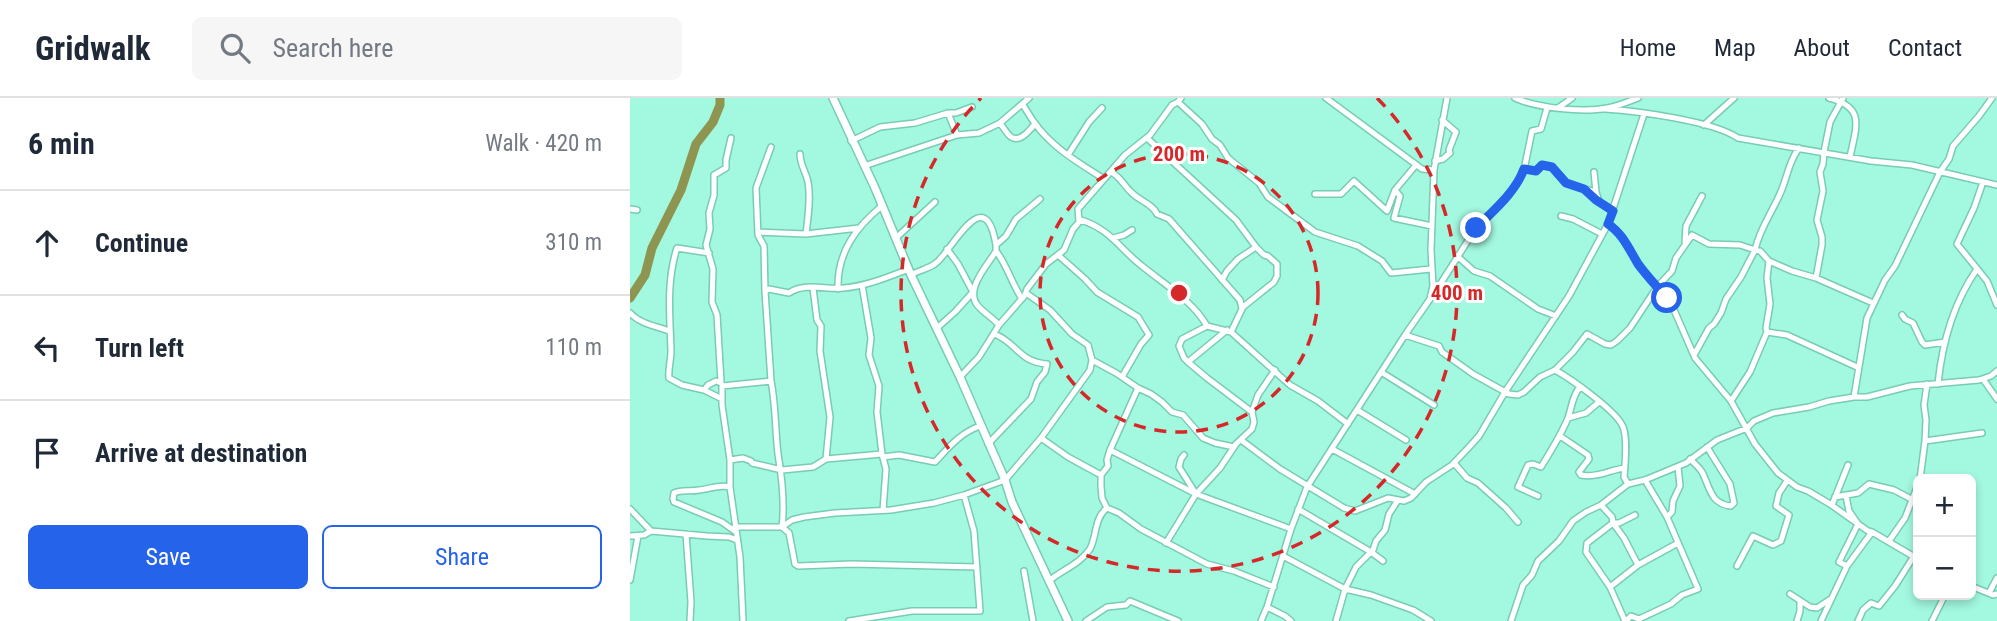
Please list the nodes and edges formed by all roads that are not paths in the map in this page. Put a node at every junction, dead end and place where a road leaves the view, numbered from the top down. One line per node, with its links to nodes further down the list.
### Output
1 (833, 98): 29 (street)
2 (1029, 98): 14 (street)
3 (1326, 98): 37 (street)
4 (1447, 98): 22 (street)
5 (1516, 98): 17 (street)
6 (1545, 98): 17 (street)
7 (1572, 98): 18 (street)
8 (1638, 98): 19 (street)
9 (1734, 98): 25 (street)
10 (1829, 98): 12 (street)
11 (1992, 98): 43 (street)
12 (1843, 99): 32 (street); 35 (street)
13 (1180, 100): 28 (street); 77 (street)
14 (1023, 105): 23 (street); 24 (street)
15 (972, 107): 20 (street)
16 (1102, 108): 34 (street)
17 (1544, 108): 18 (street); 39 (street)
18 (1558, 108): 19 (street)
19 (1605, 109): 21 (street)
20 (948, 113): 26 (street); 29 (street)
21 (1644, 114): 25 (street); 56 (street)
22 (1442, 120): 36 (street); 36 (street)
23 (1034, 122): 24 (street); 34 (street)
24 (1000, 123): 26 (street)
25 (1704, 125): 31 (street)
26 (957, 135): 38 (street)
27 (731, 138): 73 (street)
28 (1147, 138): 41 (street); 69 (street)
29 (851, 141): 38 (street)
30 (771, 146): 63 (street)
31 (1799, 148): 32 (street); 72 (street)
32 (1824, 152): 35 (street); 80 (street)
33 (800, 155): 64 (street)
34 (1069, 155): 44 (street)
35 (1850, 157): 43 (street)
36 (1435, 161): 40 (street)
37 (1416, 165): 40 (street); 48 (street)
38 (864, 166): 55 (street)
39 (1524, 169): 47 (street); 75 (street)
40 (1434, 170): 60 (street)
41 (1111, 172): 44 (street); 81 (street)
42 (1594, 172): 49 (street)
43 (1940, 172): 45 (street); 90 (street)
44 (1104, 180): 58 (street)
45 (1983, 182): 46 (street); 78 (street)
46 (1997, 185)
47 (1584, 189): 49 (street); 54 (street)
48 (1395, 190): 50 (street); 60 (street)
49 (1596, 192): 54 (street)
50 (1315, 194)
51 (1702, 196): 68 (street)
52 (1040, 199): 70 (street)
53 (935, 202): 66 (street)
54 (1599, 202): 56 (street)
55 (883, 205): 61 (street); 66 (street)
56 (1613, 211): 59 (street)
57 (1561, 216): 65 (street)
58 (1079, 222): 67 (street); 74 (street)
59 (1608, 224): 65 (street); 83 (street)
60 (1432, 226): 77 (street)
61 (859, 228): 64 (street); 85 (street)
62 (1132, 230): 67 (street)
63 (758, 232): 64 (street); 86 (street)
64 (806, 234)
65 (1602, 234): 95 (street)
66 (897, 237): 79 (street)
67 (1114, 238): 97 (street)
68 (1685, 243): 72 (street); 83 (street)
69 (1256, 247): 81 (street); 92 (street)
70 (996, 248): 71 (street); 87 (street); 88 (street)
71 (947, 249): 79 (street); 87 (street)
72 (1755, 250): 76 (street); 105 (street)
73 (709, 253): 99 (street); 117 (street)
74 (1058, 255): 88 (street); 114 (street)
75 (1457, 256): 89 (street); 95 (street)
76 (1769, 261): 80 (street); 101 (street)
77 (1431, 269): 89 (street)
78 (1977, 269): 91 (street); 104 (street)
79 (910, 272): 82 (street); 98 (street)
80 (1816, 278): 90 (street)
81 (1222, 280): 92 (street)
82 (862, 285): 85 (street); 152 (street)
83 (1657, 287): 105 (street); 110 (street)
84 (813, 288): 85 (street); 86 (street); 153 (street)
85 (838, 289)
86 (765, 290): 116 (street)
87 (973, 292): 96 (street); 98 (street)
88 (1024, 296): 96 (street); 106 (street)
89 (1430, 299): 103 (street)
90 (1873, 303): 108 (street)
91 (1997, 305)
92 (1242, 307): 100 (street)
93 (630, 313): 99 (street)
94 (1902, 315): 104 (street)
95 (1556, 316): 123 (street)
96 (999, 325): 102 (street)
97 (1207, 326): 100 (street); 107 (street)
98 (937, 328): 113 (street)
99 (669, 331): 122 (street)
100 (1229, 331): 107 (street); 109 (street)
101 (1767, 332): 108 (street); 129 (street)
102 (994, 334): 113 (street); 146 (street)
103 (1405, 335): 112 (street); 123 (street)
104 (1945, 342): 119 (street)
105 (1694, 355): 129 (street)
106 (1092, 360): 114 (street); 142 (street)
107 (1188, 362): 133 (street)
108 (1857, 367): 125 (street)
109 (1275, 370): 133 (street); 137 (street)
110 (1555, 370): 120 (street); 123 (street)
111 (1997, 371): 115 (street)
112 (1381, 372): 131 (street); 132 (street)
113 (960, 377): 138 (street)
114 (1122, 377): 121 (street)
115 (1983, 379): 119 (street); 128 (street)
116 (771, 382): 117 (street); 160 (street)
117 (722, 384): 122 (street); 127 (street)
118 (1927, 384): 119 (street); 125 (street); 145 (street)
119 (1938, 384)
120 (1580, 387): 124 (street); 126 (street)
121 (1138, 388): 147 (street); 150 (street)
122 (704, 390): 127 (street)
123 (1504, 392): 156 (street)
124 (1587, 393): 126 (street); 130 (street)
125 (1854, 397): 136 (street)
126 (1574, 398): 135 (street)
127 (722, 399): 155 (street)
128 (1997, 399)
129 (1731, 401): 134 (street)
130 (1599, 402): 135 (street); 159 (street)
131 (1434, 405)
132 (1357, 410): 137 (street); 144 (street)
133 (1252, 412): 143 (street)
134 (1741, 417): 136 (street); 139 (street)
135 (1568, 418): 141 (street)
136 (1754, 421): 139 (street)
137 (1348, 424): 149 (street)
138 (980, 426): 146 (street); 152 (street)
139 (1747, 428): 148 (street); 165 (street)
140 (1982, 433): 145 (street)
141 (1560, 436): 159 (street); 172 (street)
142 (1041, 438): 162 (street); 163 (street)
143 (1241, 440): 147 (street); 168 (street)
144 (1406, 440)
145 (1925, 441): 161 (street)
146 (988, 444): 163 (street)
147 (1234, 447): 169 (street)
148 (1707, 447): 154 (street); 154 (street)
149 (1332, 449): 168 (street); 170 (street)
150 (1110, 450): 162 (street); 169 (street)
151 (1184, 455): 169 (street)
152 (882, 456): 153 (street); 182 (street)
153 (826, 459): 160 (street)
154 (1690, 459): 158 (street)
155 (730, 460): 160 (street); 167 (street)
156 (1454, 463): 170 (street); 185 (street)
157 (1848, 466): 174 (street)
158 (1678, 467): 164 (street); 184 (street)
159 (1625, 468): 166 (street)
160 (782, 470): 188 (street)
161 (1921, 474)
162 (1101, 475): 179 (street)
163 (1005, 480): 171 (street); 212 (street)
164 (1645, 480): 166 (street); 184 (street)
165 (1787, 481): 178 (street); 206 (street)
166 (1628, 484): 177 (street)
167 (730, 486): 190 (street); 190 (street)
168 (1307, 487): 175 (street); 181 (street)
169 (1196, 494): 189 (street); 198 (street)
170 (1415, 494): 175 (street)
171 (964, 495): 182 (street); 208 (street)
172 (1538, 496)
173 (1846, 496): 174 (street); 176 (street); 187 (street)
174 (1835, 497): 178 (street)
175 (1398, 500): 200 (street)
176 (1913, 500): 197 (street)
177 (1601, 505): 186 (street); 238 (street)
178 (1832, 505): 187 (street)
179 (1107, 508): 198 (street); 212 (street)
180 (630, 509): 191 (street)
181 (1298, 509): 189 (street); 200 (street)
182 (883, 510): 188 (street)
183 (1635, 515): 186 (street)
184 (1667, 517): 199 (street)
185 (1518, 522)
186 (1613, 523): 205 (street); 214 (street)
187 (1858, 524): 192 (street); 207 (street)
188 (782, 527): 190 (street); 208 (street)
189 (1291, 528): 201 (street)
190 (736, 530): 196 (street)
191 (652, 531): 193 (street); 195 (street)
192 (1872, 531): 197 (street); 207 (street)
193 (686, 534): 196 (street); 226 (street)
194 (630, 536): 195 (street)
195 (638, 536): 211 (street)
196 (737, 540): 227 (street)
197 (1889, 541): 202 (street)
198 (1166, 543): 213 (street)
199 (1678, 543): 205 (street); 239 (street)
200 (1372, 553): 203 (street); 216 (street)
201 (1283, 556): 213 (street); 216 (street)
202 (1913, 556)
203 (1383, 561)
204 (1913, 562): 242 (street)
205 (1638, 565): 214 (street)
206 (1737, 566)
207 (1847, 566): 220 (street)
208 (977, 568): 224 (street)
209 (1024, 570): 230 (street)
210 (1997, 578): 217 (street)
211 (630, 580)
212 (1049, 581): 231 (street)
213 (1273, 587): 223 (street)
214 (1610, 587): 239 (street)
215 (1976, 588): 217 (street)
216 (1345, 589): 236 (street); 237 (street)
217 (1989, 593): 219 (street)
218 (1790, 594): 222 (street)
219 (1997, 594)
220 (1832, 598): 222 (street); 241 (street)
221 (1943, 600): 225 (street)
222 (1800, 601): 240 (street)
223 (1267, 607): 234 (street); 235 (street)
224 (980, 611): 228 (street); 229 (street)
225 (1933, 620)
226 (690, 621)
227 (743, 621)
228 (849, 621)
229 (982, 621)
230 (1032, 621)
231 (1068, 621)
232 (1086, 621): 233 (street)
233 (1178, 621)
234 (1261, 621)
235 (1291, 621)
236 (1336, 621)
237 (1432, 621)
238 (1511, 621)
239 (1625, 621)
240 (1797, 621)
241 (1821, 621)
242 (1858, 621)

